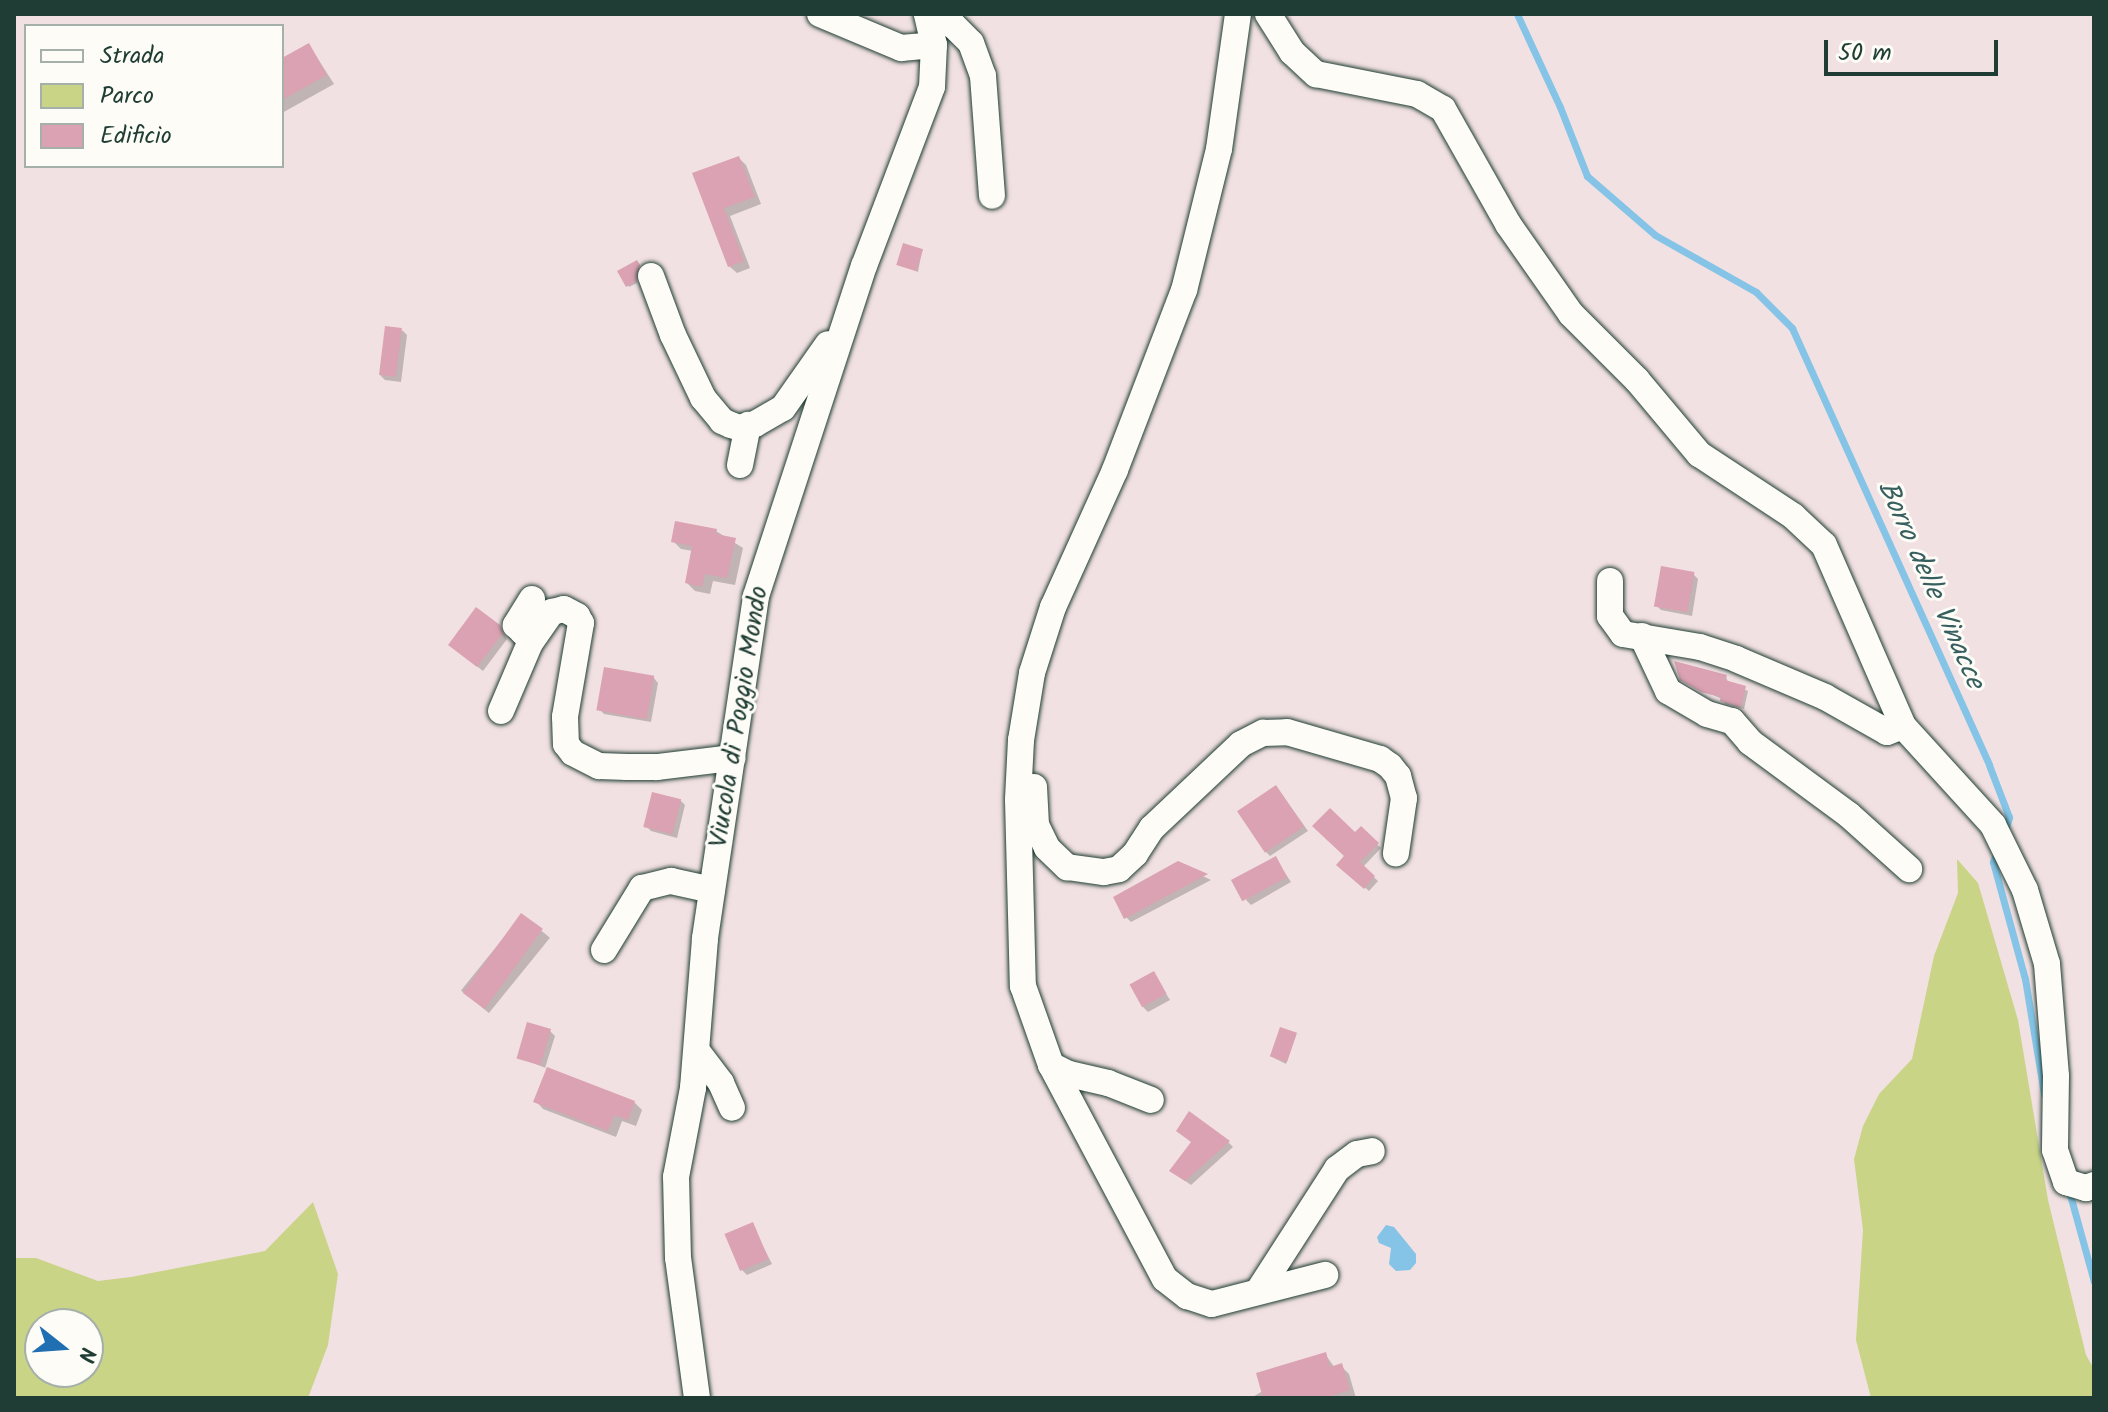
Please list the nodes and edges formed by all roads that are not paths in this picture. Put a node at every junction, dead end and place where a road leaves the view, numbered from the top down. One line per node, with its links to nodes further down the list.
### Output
1 (820, 14): 5 (street)
2 (927, 14): 5 (street, Viucola di Poggio Mondo); 6 (street)
3 (1238, 14): 15 (street)
4 (1268, 14): 17 (street)
5 (934, 45): 8 (street, Viucola di Poggio Mondo)
6 (992, 196)
7 (651, 276): 9 (street)
8 (858, 285): 9 (street); 18 (street, Viucola di Poggio Mondo)
9 (748, 425): 10 (street)
10 (740, 465)
11 (1610, 581): 14 (street)
12 (532, 599): 13 (street)
13 (536, 634): 16 (street); 18 (street)
14 (1642, 636): 17 (street); 20 (street)
15 (1041, 640): 19 (street); 24 (street)
16 (501, 711)
17 (1903, 726): 28 (street)
18 (732, 758): 21 (street, Viucola di Poggio Mondo)
19 (1396, 853)
20 (1909, 869)
21 (712, 890): 22 (street); 23 (street, Viucola di Poggio Mondo)
22 (604, 950)
23 (697, 1051): 26 (street); 31 (street, Viucola di Poggio Mondo)
24 (1051, 1065): 25 (street); 30 (street)
25 (1151, 1100)
26 (732, 1108)
27 (1372, 1151): 30 (street)
28 (2094, 1185)
29 (1325, 1275): 30 (street)
30 (1259, 1290)
31 (697, 1398)

